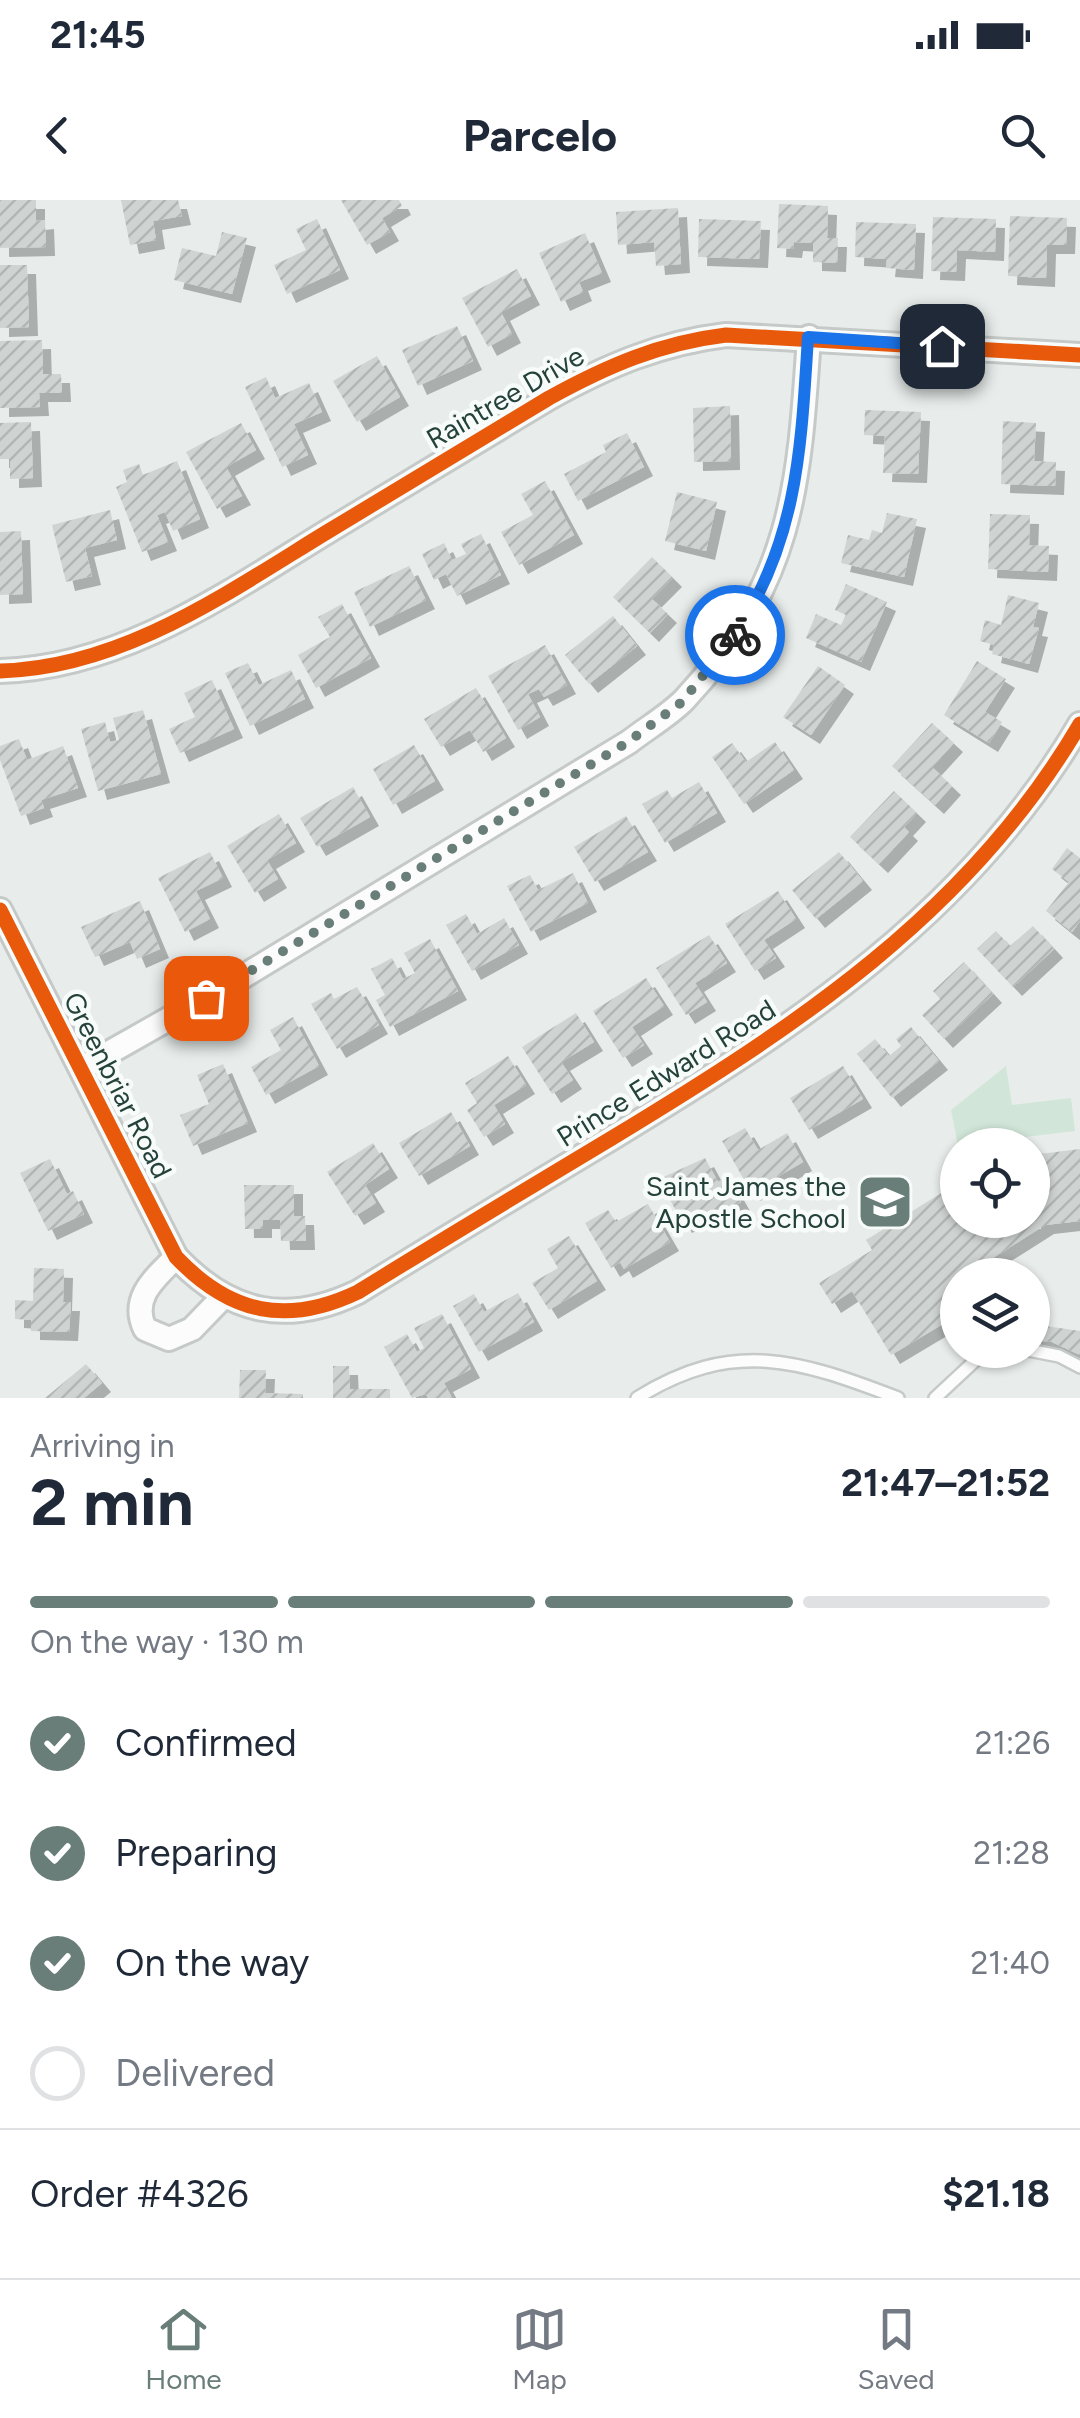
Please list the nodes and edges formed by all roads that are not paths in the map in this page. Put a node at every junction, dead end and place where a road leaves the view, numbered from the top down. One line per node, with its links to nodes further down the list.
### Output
1 (808, 337): 2 (street, Raintree Drive); 3 (street, Raintree Drive); 6 (street)
2 (1080, 355)
3 (0, 671)
4 (1080, 724): 9 (street, Prince Edward Road)
5 (0, 910): 6 (street, Greenbriar Road)
6 (82, 1068): 7 (street, Greenbriar Road)
7 (176, 1257): 8 (street, Greenbriar Road); 9 (street)
8 (196, 1278): 9 (street, Prince Edward Road)
9 (222, 1298)
10 (1050, 1354): 11 (lane)
11 (1080, 1367)
12 (966, 1368): 15 (lane)
13 (637, 1398): 14 (lane)
14 (898, 1398)
15 (935, 1398)

